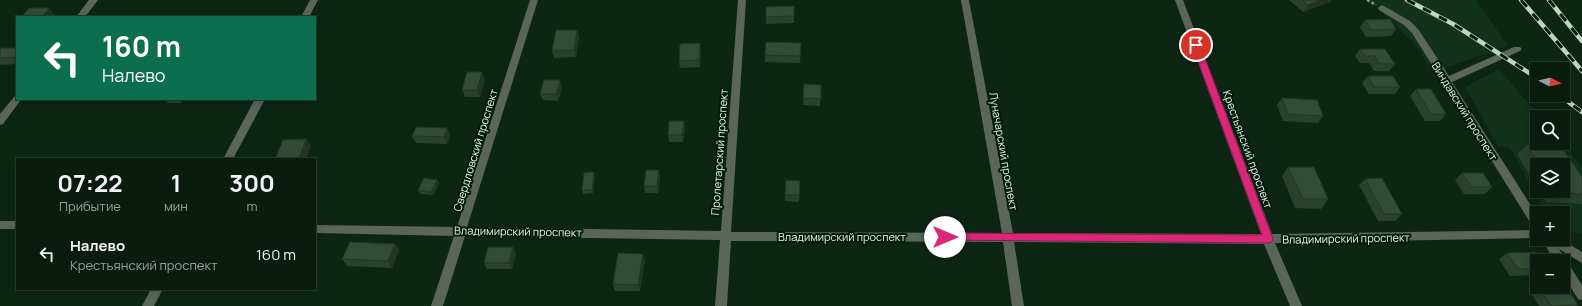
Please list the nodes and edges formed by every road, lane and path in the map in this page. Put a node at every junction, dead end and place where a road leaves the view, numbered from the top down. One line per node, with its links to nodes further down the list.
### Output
1 (94, 0): 8 (street)
2 (314, 0): 9 (street)
3 (534, 0): 20 (street, Свердловский проспект)
4 (742, 0): 22 (street, Пролетарский проспект)
5 (965, 0): 23 (street, Луначарский проспект)
6 (1179, 0): 24 (street, Крестьянский проспект)
7 (1382, 8): 11 (street, Виндавский проспект)
8 (81, 16)
9 (306, 16)
10 (1517, 49): 11 (street)
11 (1447, 81): 16 (street, Виндавский проспект)
12 (16, 100): 14 (street)
13 (259, 100): 15 (street)
14 (0, 120)
15 (229, 158)
16 (1530, 213)
17 (0, 225): 18 (street)
18 (16, 225)
19 (316, 229): 20 (street, Владимирский проспект)
20 (462, 230): 22 (street, Владимирский проспект); 31 (street, Свердловский проспект)
21 (1530, 234): 24 (street, Владимирский проспект)
22 (725, 236): 23 (street, Владимирский проспект); 32 (street, Пролетарский проспект)
23 (1008, 237): 24 (street, Владимирский проспект); 33 (street, Луначарский проспект)
24 (1268, 239): 34 (street, Крестьянский проспект)
25 (1563, 246): 26 (street)
26 (1582, 258)
27 (1570, 276): 29 (street)
28 (156, 290): 30 (street)
29 (1582, 295)
30 (148, 306)
31 (437, 306)
32 (721, 306)
33 (1018, 306)
34 (1296, 306)

